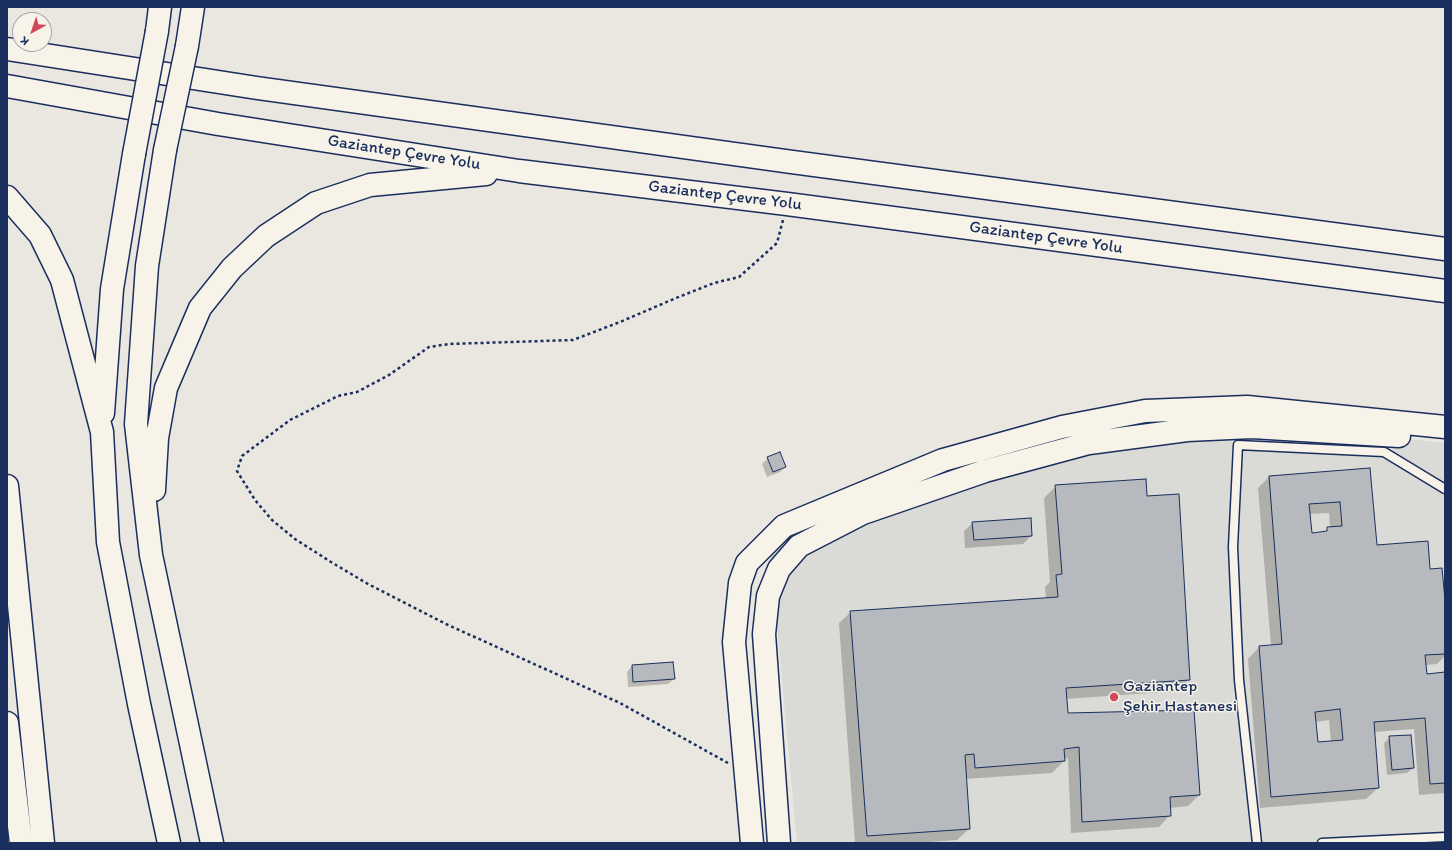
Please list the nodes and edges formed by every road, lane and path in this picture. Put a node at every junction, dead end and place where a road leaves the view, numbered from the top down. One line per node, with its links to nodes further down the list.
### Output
1 (160, 7): 11 (main road, bridge)
2 (193, 7): 15 (main road, bridge)
3 (7, 49): 8 (main road)
4 (7, 86): 5 (main road, Gaziantep Çevre Yolu)
5 (519, 171): 7 (main road, Gaziantep Çevre Yolu); 15 (main road)
6 (7, 197): 11 (main road)
7 (787, 204): 9 (main road, Gaziantep Çevre Yolu); 17 (path)
8 (1445, 249)
9 (1445, 291)
10 (1445, 427): 17 (main road)
11 (102, 432): 21 (main road)
12 (1445, 442): 24 (main road)
13 (7, 486): 20 (main road)
14 (1445, 489): 25 (lane)
15 (151, 555): 22 (main road)
16 (7, 723): 19 (main road)
17 (746, 774): 23 (main road)
18 (1445, 838): 26 (lane)
19 (21, 843)
20 (43, 843)
21 (169, 843)
22 (212, 843)
23 (752, 843)
24 (778, 843)
25 (1257, 843)
26 (1322, 843)

